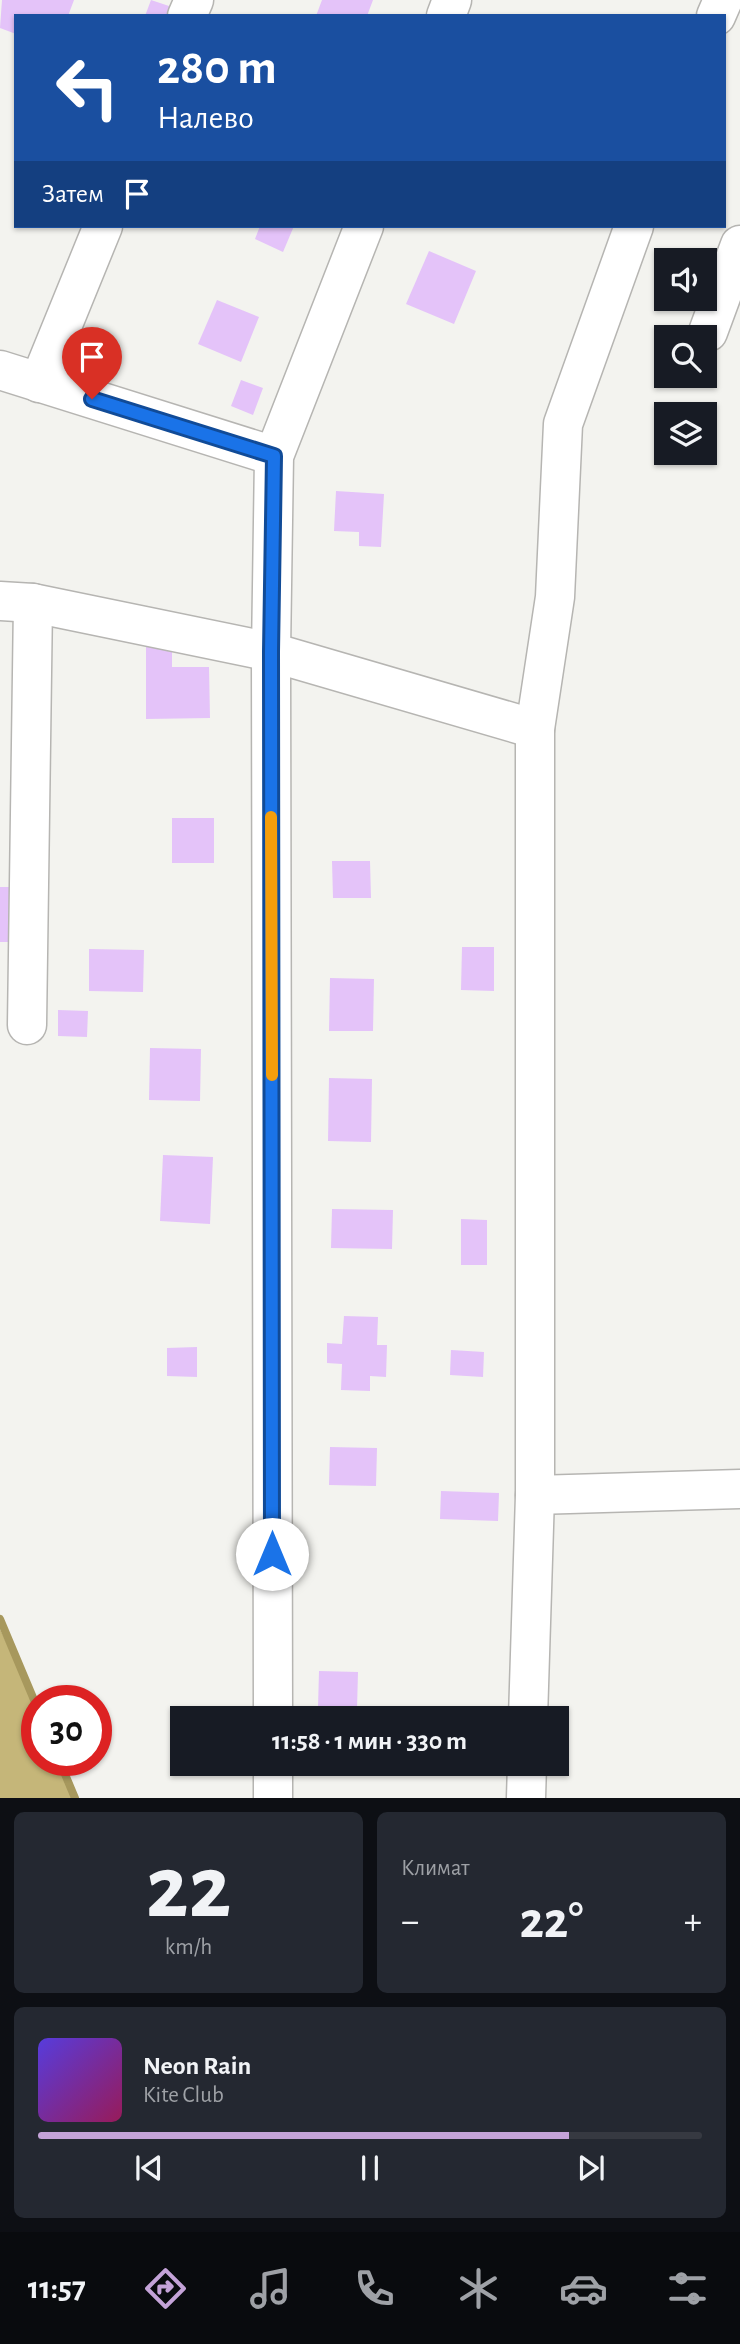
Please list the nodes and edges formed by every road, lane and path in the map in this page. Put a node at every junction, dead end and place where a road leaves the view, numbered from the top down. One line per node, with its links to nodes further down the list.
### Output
1 (102, 228): 7 (street)
2 (363, 228): 8 (street)
3 (633, 228): 11 (street)
4 (740, 245): 5 (street)
5 (711, 325)
6 (0, 370): 7 (street)
7 (39, 383): 8 (street)
8 (274, 456): 10 (street)
9 (16, 602): 10 (street); 12 (street)
10 (271, 652): 11 (street); 15 (street)
11 (535, 729): 14 (street)
12 (27, 1025)
13 (740, 1489): 14 (street)
14 (535, 1495): 16 (street)
15 (273, 1706)
16 (528, 1706)
17 (273, 1776): 19 (street)
18 (527, 1776): 20 (street)
19 (273, 1798)
20 (526, 1798)

